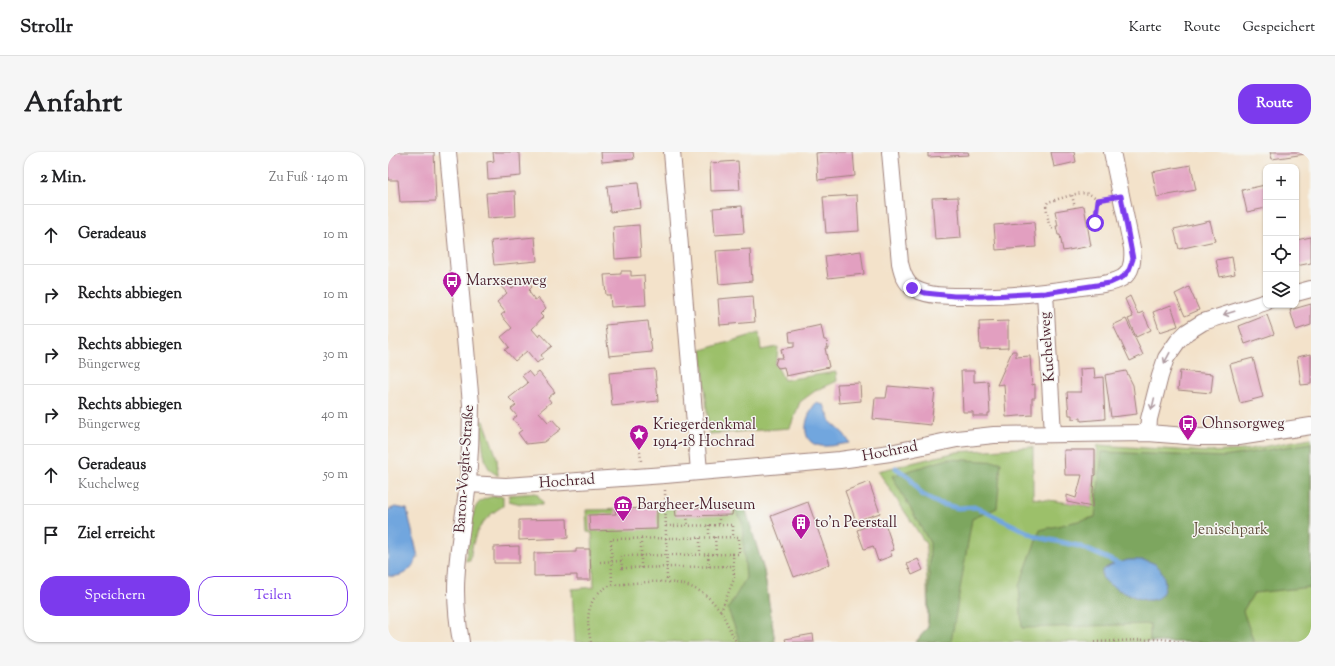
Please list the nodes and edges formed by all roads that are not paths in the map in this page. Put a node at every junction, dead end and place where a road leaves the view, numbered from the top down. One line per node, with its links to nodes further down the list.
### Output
1 (448, 152): 13 (street, Baron-Voght-Straße)
2 (672, 152): 12 (street)
3 (890, 152): 7 (street, Kuchelweg)
4 (1112, 152): 7 (street)
5 (1311, 289): 6 (street)
6 (1299, 292)
7 (1045, 293): 11 (street, Kuchelweg)
8 (1263, 303): 10 (street, one-way to 10)
9 (1311, 426): 10 (street, Hochrad)
10 (1148, 433): 11 (street, Hochrad)
11 (1054, 434): 12 (street, Hochrad)
12 (699, 472): 13 (street, Hochrad)
13 (468, 484): 14 (street, Baron-Voght-Straße)
14 (461, 642)

